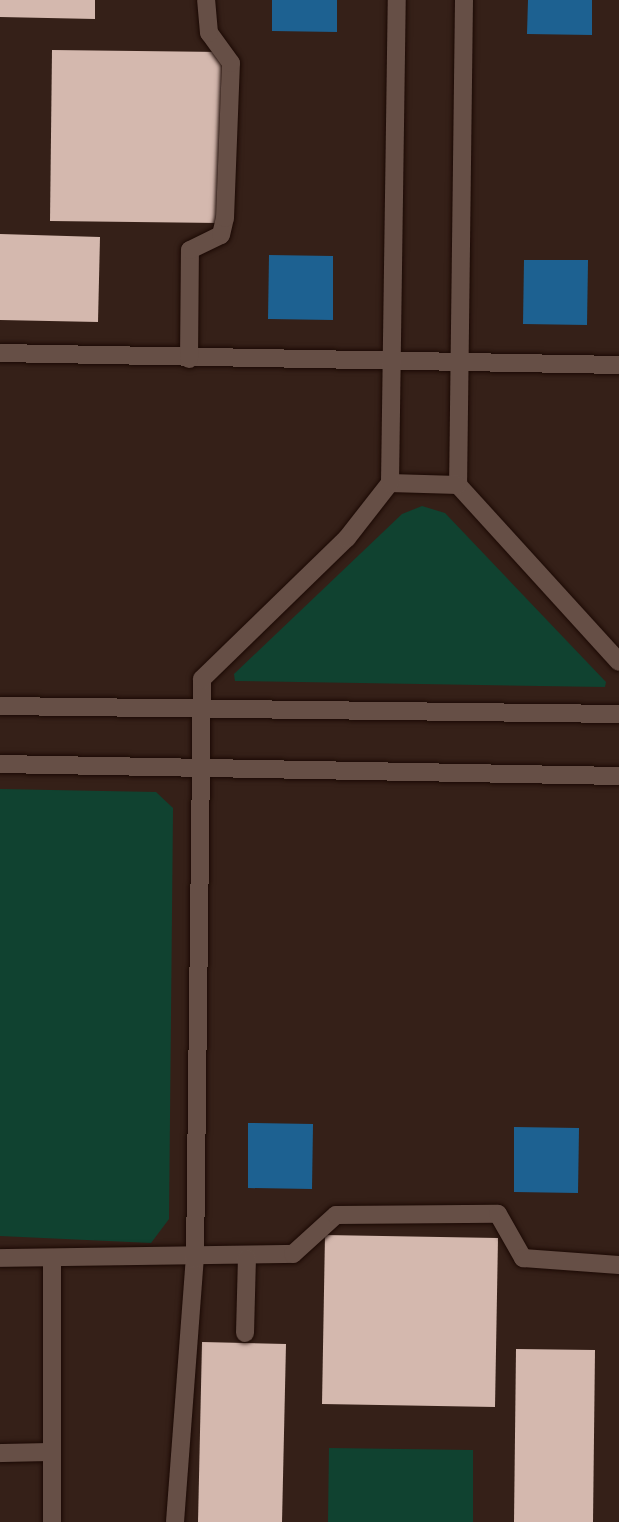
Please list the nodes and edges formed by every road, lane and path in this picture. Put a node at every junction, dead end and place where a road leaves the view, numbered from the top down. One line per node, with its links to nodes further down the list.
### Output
1 (206, 0): 5 (lane)
2 (397, 0): 6 (lane)
3 (464, 0): 7 (lane)
4 (0, 353): 5 (lane)
5 (189, 359): 6 (lane)
6 (392, 359): 7 (lane); 9 (lane)
7 (459, 360): 8 (lane); 10 (lane)
8 (619, 365)
9 (390, 483): 10 (lane); 13 (lane)
10 (458, 485): 11 (lane)
11 (619, 662)
12 (0, 706): 13 (lane)
13 (201, 711): 14 (lane); 16 (lane)
14 (619, 714)
15 (0, 764): 16 (lane)
16 (201, 768): 17 (lane); 21 (lane)
17 (619, 776)
18 (0, 1258): 20 (lane)
19 (247, 1258): 21 (lane); 22 (lane); 23 (lane)
20 (52, 1259): 21 (lane); 24 (lane)
21 (195, 1259): 27 (lane)
22 (619, 1265)
23 (245, 1333)
24 (52, 1452): 25 (lane); 26 (lane)
25 (0, 1453)
26 (52, 1522)
27 (175, 1522)

